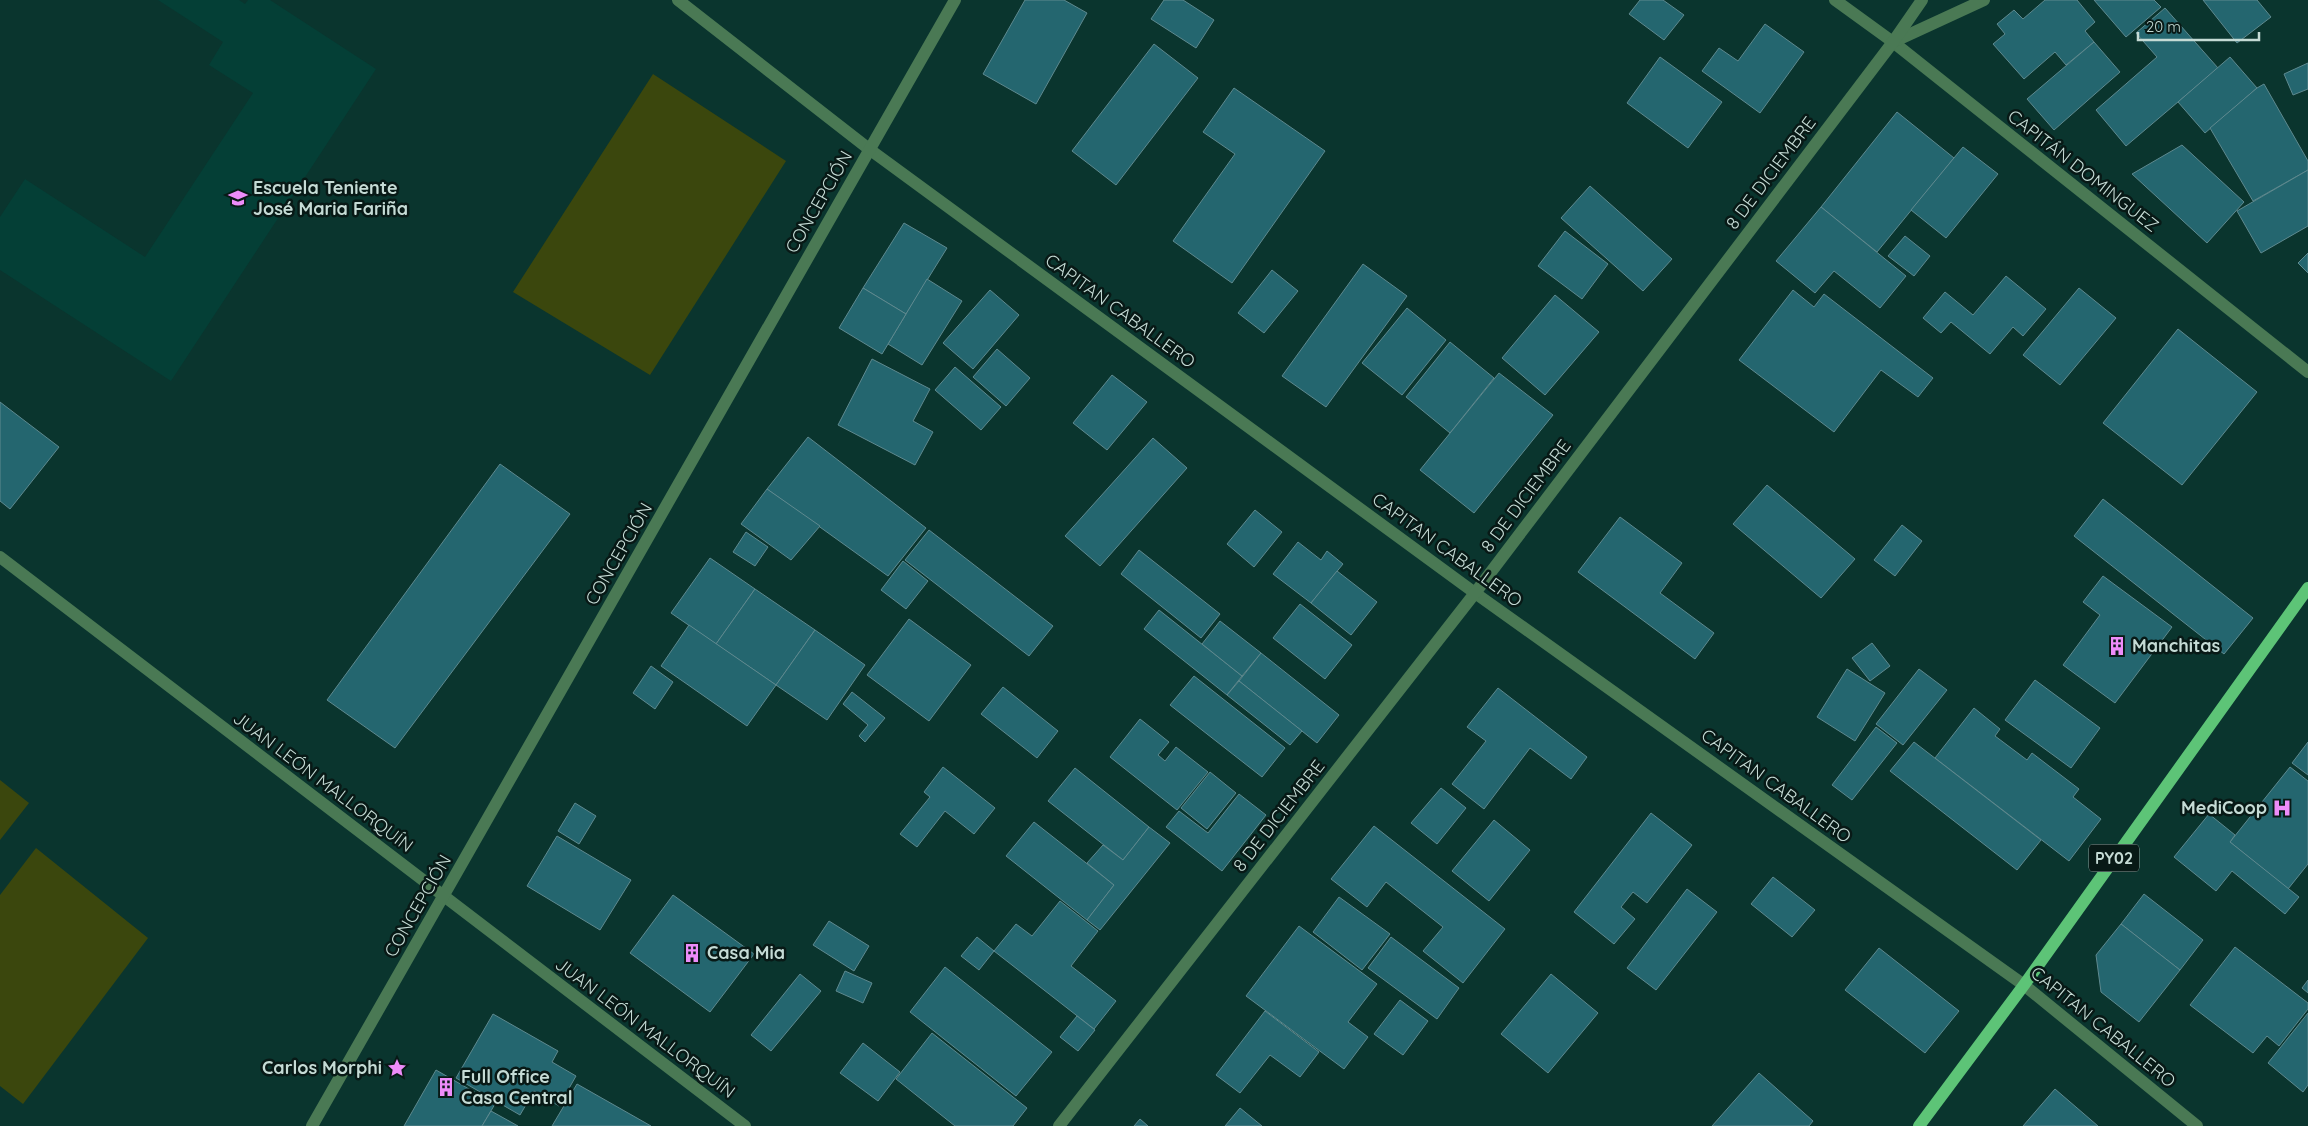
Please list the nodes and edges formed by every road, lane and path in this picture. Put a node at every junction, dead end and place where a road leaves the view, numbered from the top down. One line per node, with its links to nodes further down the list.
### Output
1 (678, 0): 7 (street, CAPITAN CABALLERO)
2 (955, 0): 7 (street, CONCEPCIÓN)
3 (1835, 0): 6 (street, CAPITÁN DOMINGUEZ)
4 (1922, 0): 6 (street, 8 DE DICIEMBRE)
5 (1984, 0): 6 (street)
6 (1893, 42): 8 (street, CAPITÁN DOMINGUEZ); 11 (street, 8 DE DICIEMBRE)
7 (869, 148): 11 (street, CAPITAN CABALLERO); 12 (street, CONCEPCIÓN)
8 (2308, 372)
9 (0, 557): 12 (street, JUAN LEÓN MALLORQUÍN)
10 (2308, 588): 13 (main road, PY02)
11 (1475, 593): 13 (street, CAPITAN CABALLERO); 16 (street, 8 DE DICIEMBRE)
12 (444, 897): 14 (street, CONCEPCIÓN); 15 (street, JUAN LEÓN MALLORQUÍN)
13 (2024, 984): 17 (main road, PY02); 18 (street, CAPITAN CABALLERO)
14 (312, 1126)
15 (745, 1126)
16 (1059, 1126)
17 (1919, 1126)
18 (2197, 1126)

